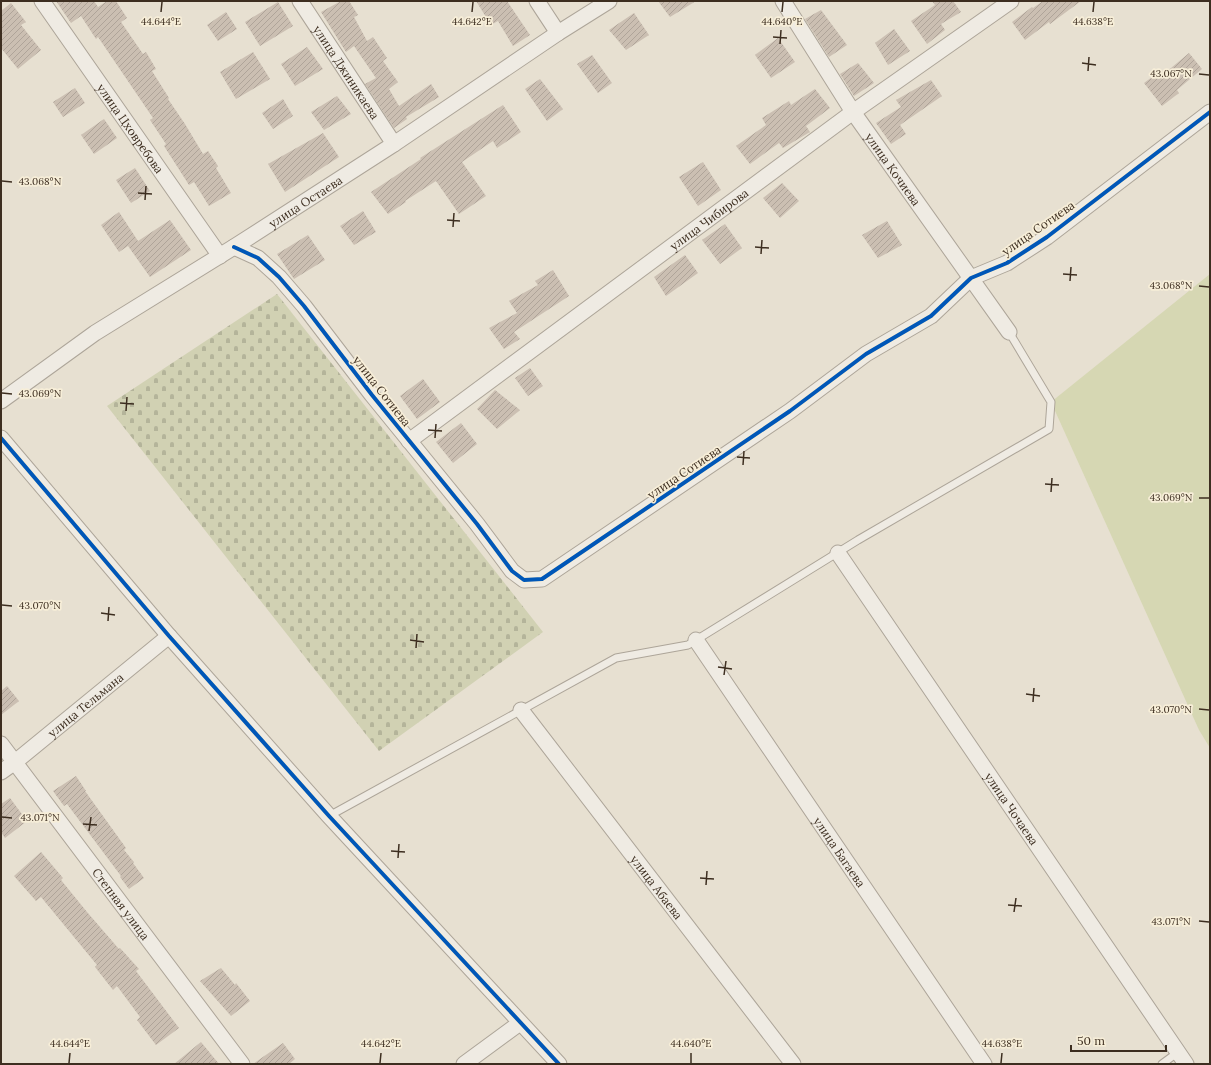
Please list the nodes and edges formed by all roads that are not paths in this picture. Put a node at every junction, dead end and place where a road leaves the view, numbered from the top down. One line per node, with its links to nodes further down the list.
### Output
1 (42, 1): 12 (street, улица Цховребова)
2 (300, 1): 10 (street, улица Джиникаева)
3 (537, 1): 7 (street)
4 (609, 1): 7 (street, улица Остаева)
5 (783, 1): 8 (street, улица Кочиева)
6 (1011, 1): 8 (street, улица Чибирова)
7 (558, 33): 10 (street, улица Остаева)
8 (853, 112): 13 (street, улица Кочиева); 17 (street, улица Чибирова)
9 (1210, 112): 13 (street, улица Сотиева)
10 (394, 144): 11 (street, улица Остаева)
11 (234, 247): 12 (street, улица Остаева); 17 (street, улица Сотиева)
12 (220, 256): 15 (street, улица Остаева)
13 (971, 278): 14 (street, улица Кочиева); 17 (street, улица Сотиева)
14 (1009, 332): 18 (lane)
15 (1, 401)
16 (1, 438): 19 (street)
17 (409, 441)
18 (838, 553): 20 (lane); 27 (street, улица Чочаева)
19 (169, 636): 23 (street, улица Тельмана); 25 (street)
20 (696, 640): 21 (lane); 32 (street, улица Багаева)
21 (521, 710): 25 (lane); 31 (street, улица Абаева)
22 (1, 744): 23 (street, Степная улица)
23 (15, 762): 24 (street, улица Тельмана); 28 (street, Степная улица)
24 (1, 772)
25 (329, 816): 26 (street)
26 (520, 1023): 29 (street); 30 (street)
27 (1181, 1058): 33 (lane)
28 (242, 1064)
29 (464, 1064)
30 (559, 1064)
31 (793, 1064)
32 (984, 1064)
33 (1162, 1064)

